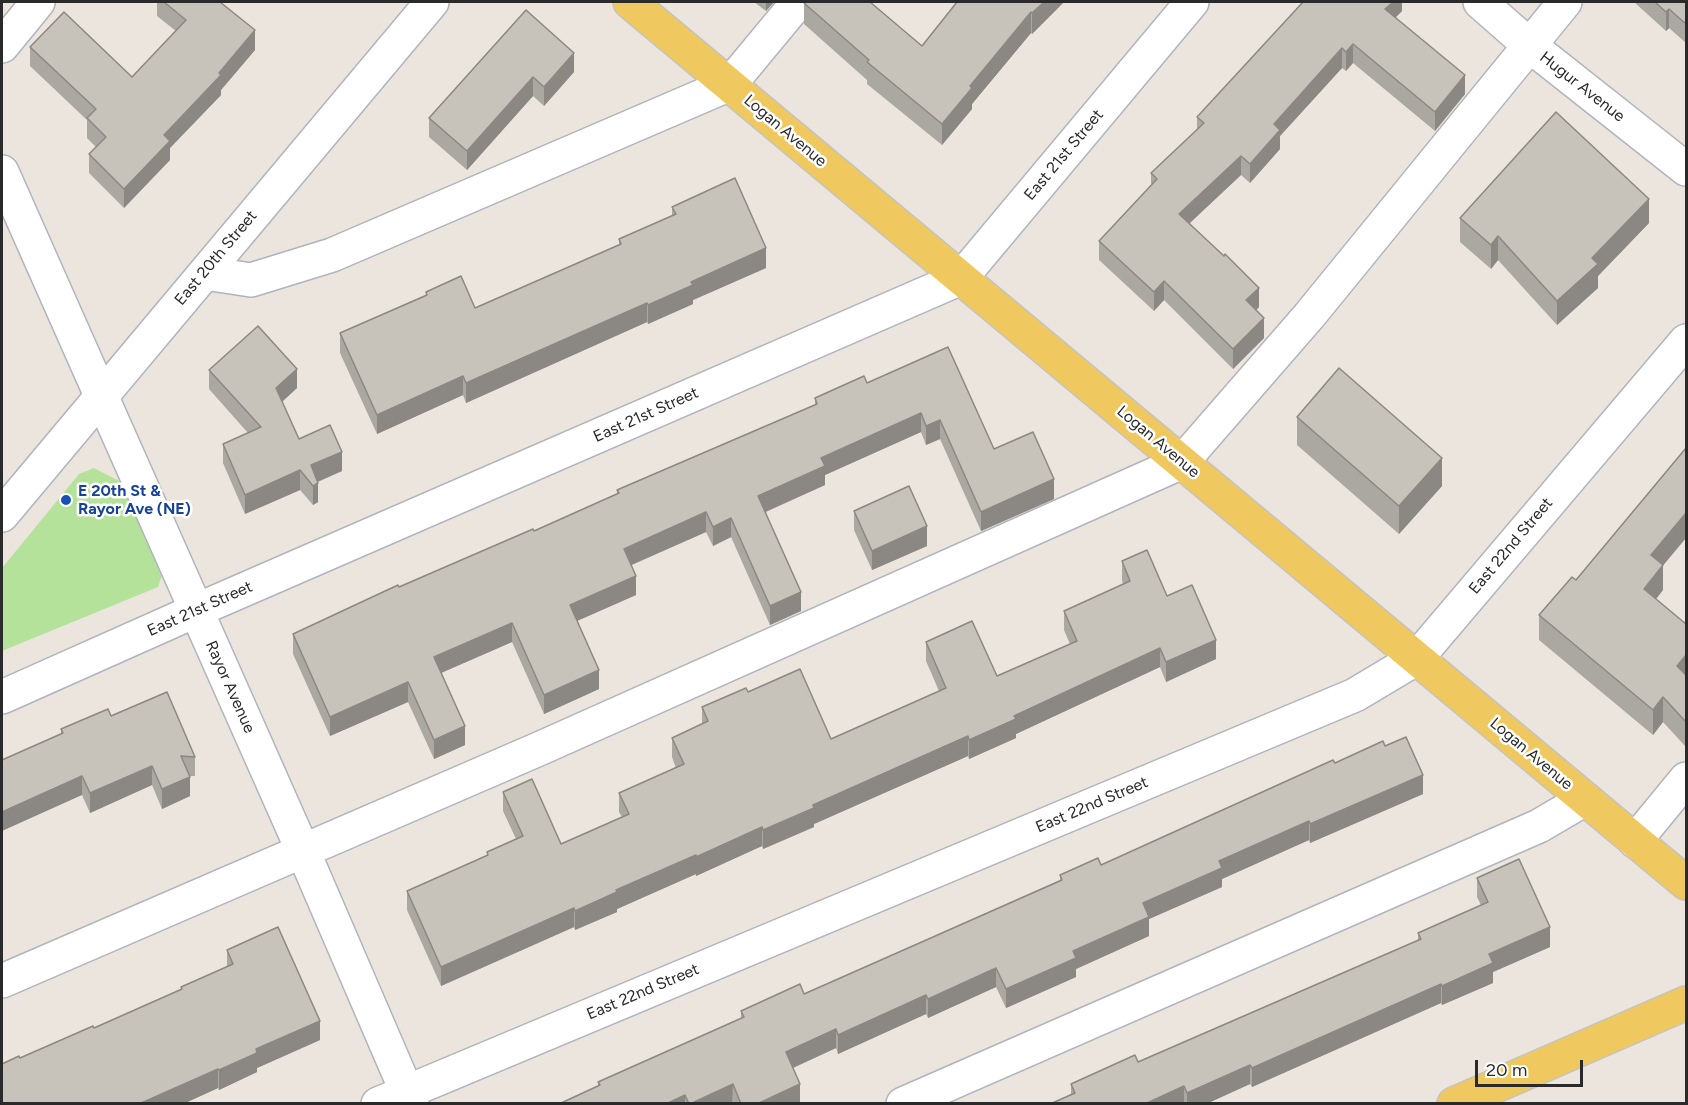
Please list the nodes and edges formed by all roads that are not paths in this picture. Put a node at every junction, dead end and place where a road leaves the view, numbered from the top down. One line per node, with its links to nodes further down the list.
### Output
1 (38, 2): 9 (street)
2 (432, 2): 13 (street, East 20th Street)
3 (630, 2): 10 (main road, Logan Avenue)
4 (798, 2): 10 (street)
5 (1192, 2): 14 (street, East 21st Street)
6 (1480, 2): 8 (street, Hugur Avenue)
7 (1565, 2): 8 (street)
8 (1529, 45): 11 (street, Hugur Avenue); 17 (street)
9 (2, 46)
10 (730, 84): 13 (street); 14 (main road, Logan Avenue)
11 (1686, 169)
12 (2, 172): 16 (street, Rayor Avenue)
13 (205, 273): 16 (street, East 20th Street)
14 (961, 278): 17 (main road, Logan Avenue); 19 (street, East 21st Street)
15 (1686, 341): 20 (street, East 22nd Street)
16 (101, 394): 18 (street, East 20th Street); 19 (street, Rayor Avenue)
17 (1182, 462): 20 (main road, Logan Avenue); 25 (street)
18 (2, 515)
19 (195, 611): 21 (street, East 21st Street); 25 (street, Rayor Avenue)
20 (1417, 658): 23 (main road, Logan Avenue); 29 (street, East 22nd Street)
21 (2, 697)
22 (1686, 779): 24 (street)
23 (1585, 799): 24 (main road, Logan Avenue); 30 (street)
24 (1635, 841): 26 (main road, Logan Avenue)
25 (303, 851): 27 (street); 29 (street, Rayor Avenue)
26 (1686, 883)
27 (2, 981)
28 (1686, 1003): 31 (main road)
29 (399, 1099)
30 (903, 1104)
31 (1454, 1104)

